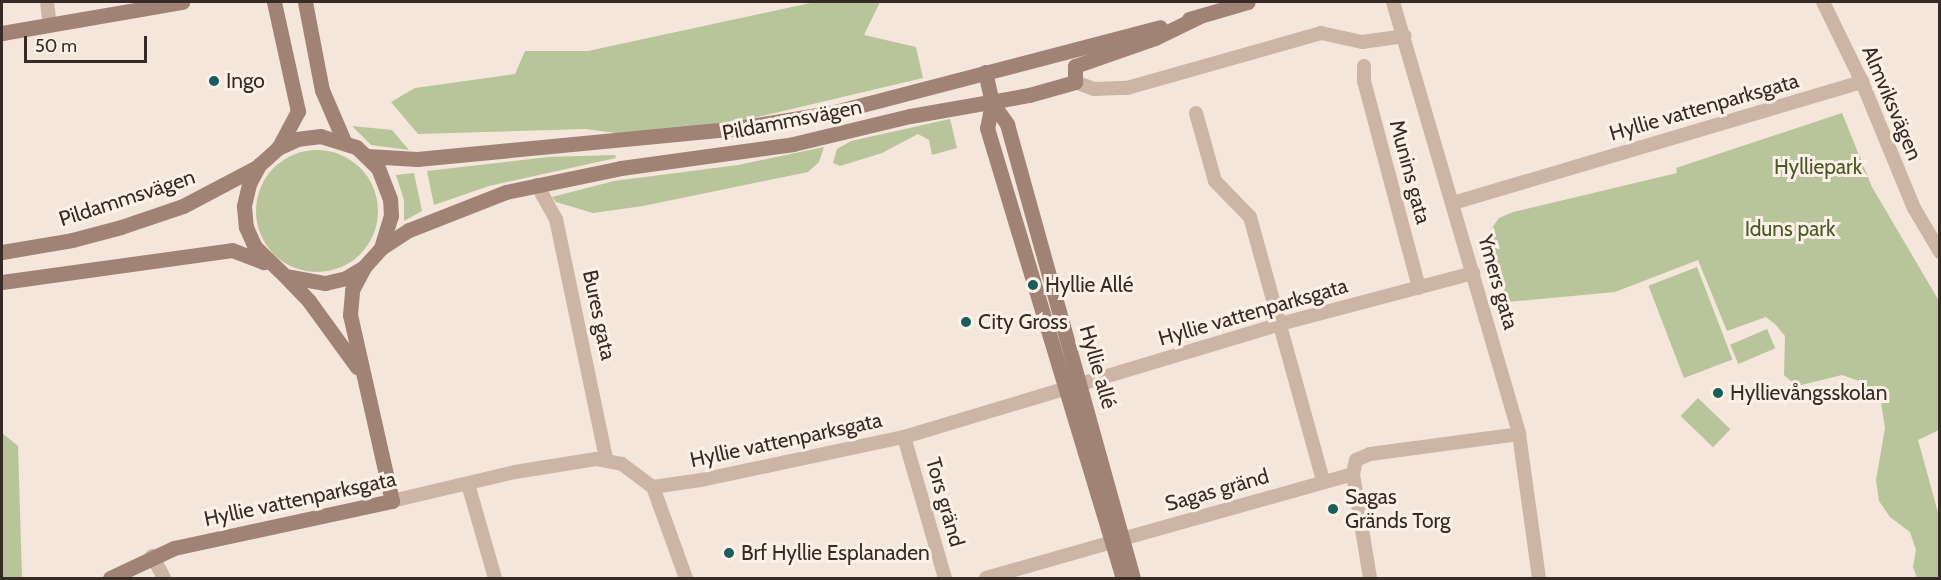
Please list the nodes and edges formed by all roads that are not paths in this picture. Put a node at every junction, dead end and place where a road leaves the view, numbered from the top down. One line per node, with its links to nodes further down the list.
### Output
1 (47, 2): 9 (street)
2 (182, 2): 9 (main road)
3 (274, 2): 19 (main road)
4 (305, 2): 18 (main road)
5 (1248, 2): 8 (main road, Pildammsvägen)
6 (1393, 2): 11 (street, Ymers gata)
7 (1823, 2): 15 (street, Almviksvägen)
8 (1197, 17): 13 (main road, Pildammsvägen); 14 (main road, Pildammsvägen)
9 (50, 25): 10 (main road)
10 (2, 33)
11 (1405, 36): 14 (street); 23 (street, Ymers gata)
12 (1364, 66): 32 (street, Munins gata)
13 (985, 72): 16 (main road, Hyllie allé); 20 (main road, Pildammsvägen)
14 (1075, 82): 16 (main road, Pildammsvägen)
15 (1862, 82): 23 (street, Hyllie vattenparksgata); 26 (street, Almviksvägen)
16 (992, 104): 22 (main road, Pildammsvägen); 35 (main road, Hyllie allé); 36 (main road, Hyllie allé)
17 (1196, 113): 33 (street)
18 (344, 141): 19 (main road, Pildammsvägen); 20 (main road, Pildammsvägen)
19 (278, 148): 21 (main road, Pildammsvägen)
20 (367, 156): 24 (main road, Pildammsvägen)
21 (259, 165): 25 (main road, Pildammsvägen); 27 (main road, Pildammsvägen)
22 (537, 185): 24 (main road, Pildammsvägen); 39 (street, Bures gata)
23 (1453, 203): 29 (street, Ymers gata)
24 (381, 248): 28 (main road, Pildammsvägen)
25 (2, 252)
26 (1940, 252)
27 (268, 264): 30 (main road, Pildammsvägen); 31 (main road, Pildammsvägen)
28 (364, 267): 30 (main road, Pildammsvägen); 34 (main road)
29 (1473, 273): 32 (street, Hyllie vattenparksgata); 37 (street, Ymers gata)
30 (285, 276): 34 (main road)
31 (2, 282)
32 (1419, 288): 33 (street, Hyllie vattenparksgata)
33 (1280, 324): 35 (street, Hyllie vattenparksgata); 41 (street)
34 (362, 376): 44 (main road)
35 (1082, 384): 36 (street, Hyllie vattenparksgata); 45 (main road, Hyllie allé)
36 (1066, 388): 38 (street, Hyllie vattenparksgata); 45 (main road, Hyllie allé)
37 (1519, 434): 40 (street); 56 (street, Ymers gata)
38 (904, 437): 43 (street, Hyllie vattenparksgata); 51 (street, Tors gränd)
39 (606, 459): 42 (street, Hyllie vattenparksgata); 43 (street, Hyllie vattenparksgata)
40 (1353, 474): 41 (street, Sagas gränd); 55 (street)
41 (1323, 481): 45 (street, Sagas gränd)
42 (468, 484): 44 (street, Hyllie vattenparksgata); 49 (street)
43 (653, 488): 50 (street)
44 (392, 501): 46 (main road, Hyllie vattenparksgata)
45 (1117, 540): 52 (street); 53 (main road, Hyllie allé); 54 (main road, Hyllie allé)
46 (152, 556): 47 (main road, Hyllie vattenparksgata); 48 (street)
47 (110, 579)
48 (165, 579)
49 (495, 579)
50 (686, 579)
51 (945, 579)
52 (986, 579)
53 (1123, 579)
54 (1134, 579)
55 (1370, 579)
56 (1539, 579)

